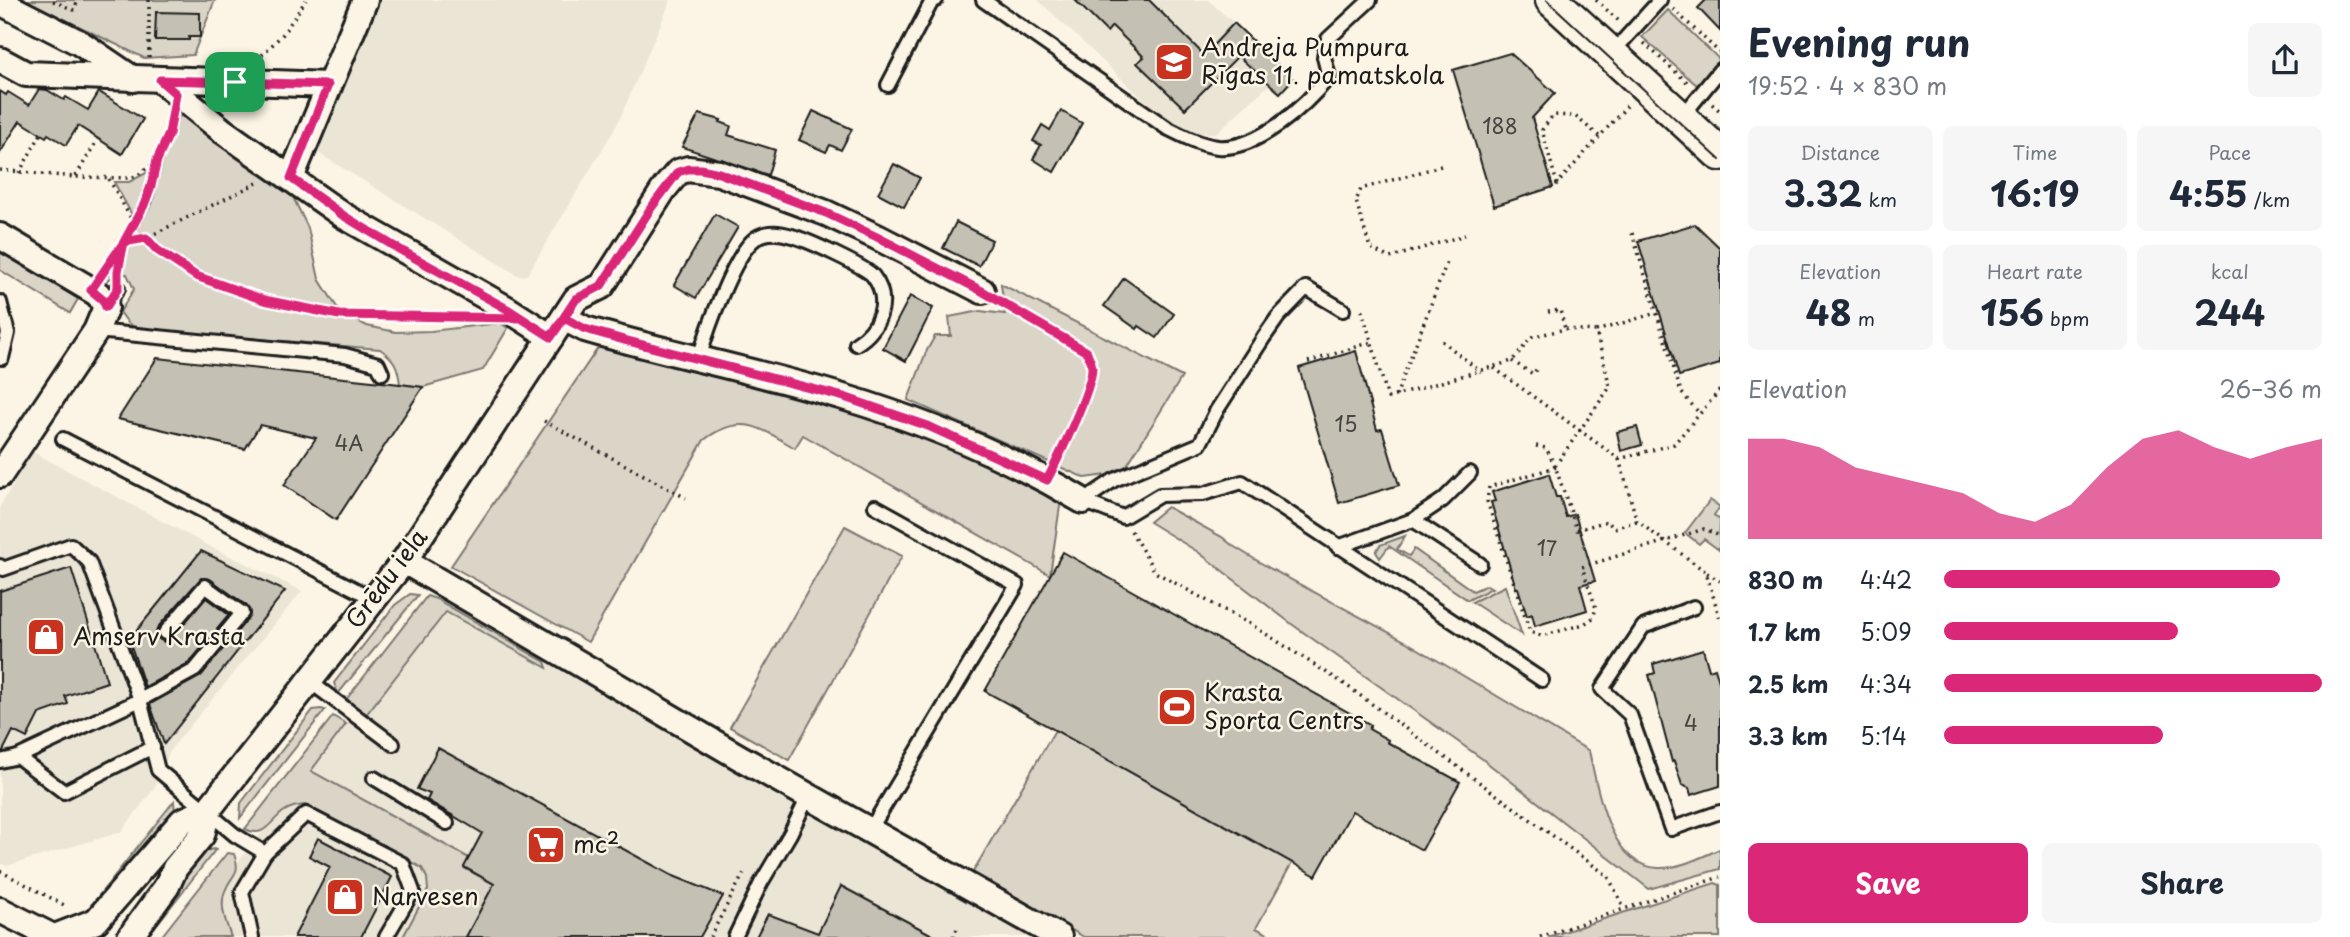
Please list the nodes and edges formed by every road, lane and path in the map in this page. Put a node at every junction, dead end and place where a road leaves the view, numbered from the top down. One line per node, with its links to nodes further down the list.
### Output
1 (51, 0): 2 (path)
2 (78, 0)
3 (149, 0): 18 (path)
4 (306, 0): 17 (path)
5 (365, 0): 19 (street)
6 (936, 0): 20 (lane)
7 (983, 0): 8 (lane)
8 (1370, 0)
9 (1552, 0): 13 (street)
10 (1596, 0): 13 (path)
11 (0, 2): 18 (street)
12 (1664, 3): 13 (lane); 14 (path)
13 (1621, 43): 21 (path); 24 (street)
14 (1720, 53)
15 (0, 60): 18 (street)
16 (1720, 70): 21 (lane)
17 (235, 82): 18 (street); 19 (street)
18 (154, 83): 29 (path); 33 (street)
19 (328, 85): 33 (street)
20 (888, 85)
21 (1702, 94): 23 (path); 24 (lane)
22 (1631, 102): 26 (path)
23 (1720, 111)
24 (1681, 118): 28 (street)
25 (41, 134): 32 (path)
26 (1600, 136): 26 (path)
27 (98, 139): 34 (path)
28 (1717, 144)
29 (157, 160): 35 (path); 36 (path)
30 (1441, 166): 38 (path)
31 (0, 170): 32 (path)
32 (19, 173): 34 (path)
33 (286, 175): 40 (path); 51 (street)
34 (75, 177): 35 (path)
35 (109, 179): 36 (path)
36 (134, 224): 40 (path); 41 (path)
37 (1632, 233): 49 (path)
38 (1465, 235)
39 (0, 236): 44 (street)
40 (146, 238): 41 (path); 50 (path)
41 (124, 242): 44 (path); 44 (path)
42 (1447, 262): 67 (path)
43 (982, 291): 51 (street, Grēdu iela); 77 (path)
44 (105, 295): 53 (street)
45 (0, 302): 59 (lane)
46 (1343, 310): 79 (lane)
47 (1362, 310): 56 (path)
48 (1548, 312): 52 (path)
49 (1656, 313): 54 (path); 68 (path)
50 (482, 317)
51 (557, 328): 58 (street); 87 (street, Grēdu iela)
52 (1565, 328): 54 (path); 60 (path)
53 (96, 331): 65 (lane); 76 (street)
54 (1596, 331): 70 (path)
55 (1442, 341): 64 (path)
56 (1372, 342): 61 (path); 67 (path)
57 (856, 344): 58 (lane)
58 (699, 358): 77 (street)
59 (1, 359)
60 (1512, 361): 62 (path); 63 (path)
61 (1308, 362)
62 (1538, 367)
63 (1494, 368): 64 (path); 70 (path)
64 (1481, 372): 67 (path)
65 (382, 373)
66 (1720, 390): 68 (path)
67 (1396, 396)
68 (1699, 414): 73 (path)
69 (544, 421): 78 (path)
70 (1579, 430): 73 (path); 74 (path)
71 (63, 439): 92 (lane)
72 (1536, 446): 74 (path)
73 (1619, 459): 83 (path)
74 (1556, 467): 83 (path); 85 (path)
75 (1470, 473): 82 (lane)
76 (0, 475)
77 (1047, 480): 79 (street)
78 (685, 498)
79 (1083, 501): 81 (lane)
80 (875, 506): 108 (lane)
81 (1123, 517): 86 (lane); 113 (path)
82 (1413, 520): 86 (lane); 88 (lane)
83 (1637, 521): 85 (path)
84 (1720, 536): 85 (path)
85 (1664, 541): 90 (path)
86 (1338, 547): 96 (lane)
87 (404, 561): 92 (street, Grēdu iela); 104 (street)
88 (1480, 564)
89 (0, 566): 98 (lane)
90 (1706, 572): 91 (path); 94 (path)
91 (1720, 581)
92 (374, 599): 97 (street, Grēdu iela)
93 (1694, 607): 106 (lane)
94 (1720, 620)
95 (165, 633): 98 (lane)
96 (1542, 680)
97 (309, 681): 99 (lane); 105 (street, Grēdu iela)
98 (140, 700): 100 (lane); 101 (lane)
99 (393, 744)
100 (153, 747): 101 (lane); 105 (lane)
101 (18, 757): 102 (lane)
102 (0, 761)
103 (374, 778): 107 (lane)
104 (808, 797): 108 (street); 122 (lane)
105 (208, 810): 109 (lane); 115 (street, Grēdu iela); 118 (street, Grēdu iela)
106 (1720, 812)
107 (447, 823)
108 (870, 830): 124 (street)
109 (265, 853): 119 (lane); 120 (lane)
110 (0, 871): 115 (path)
111 (744, 873): 121 (path)
112 (1720, 877): 113 (path)
113 (1624, 908): 125 (path)
114 (0, 910): 117 (street)
115 (96, 921): 117 (street, Grēdu iela)
116 (958, 927): 123 (path)
117 (54, 937)
118 (130, 937)
119 (252, 937)
120 (386, 937)
121 (710, 937)
122 (736, 937)
123 (953, 937)
124 (1059, 937)
125 (1540, 937)

